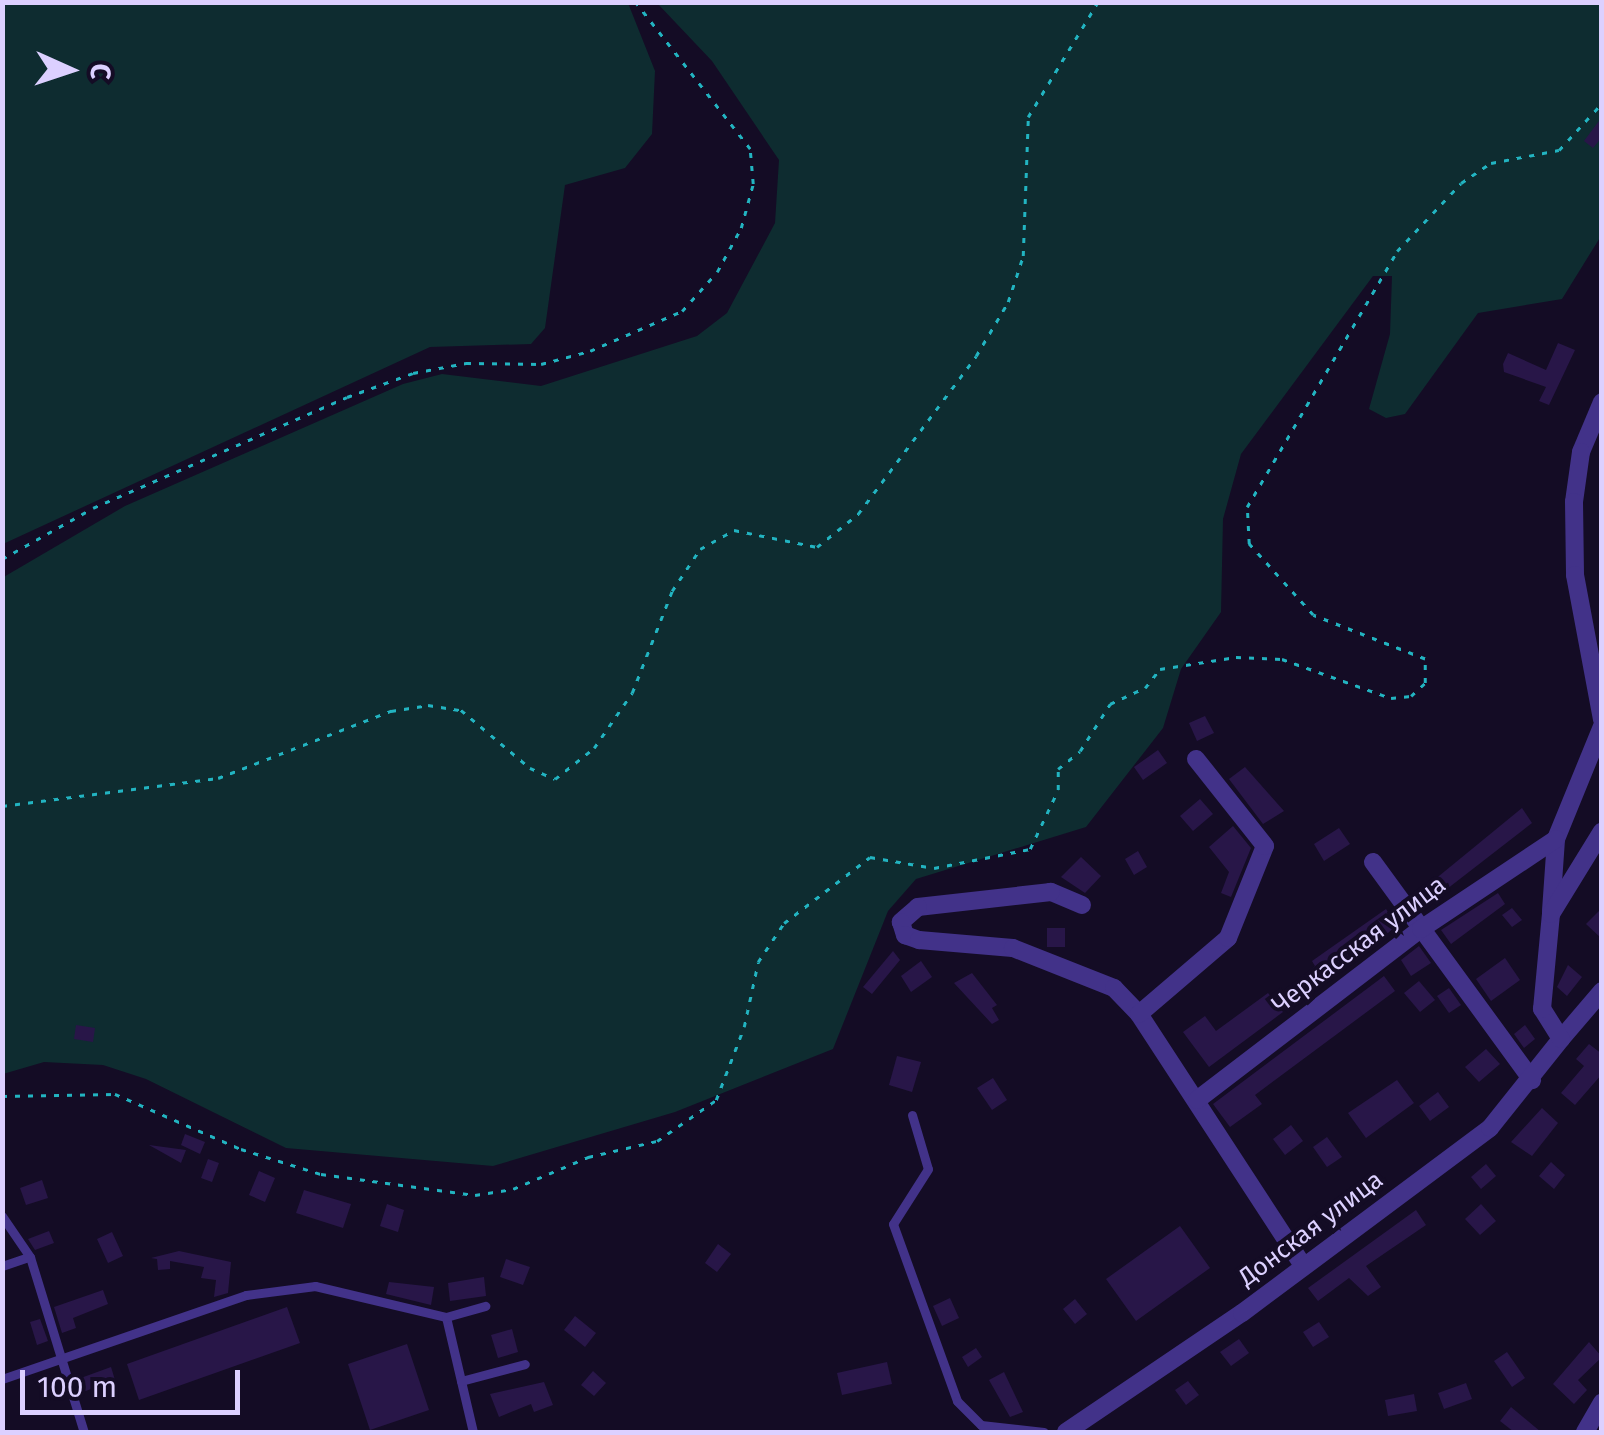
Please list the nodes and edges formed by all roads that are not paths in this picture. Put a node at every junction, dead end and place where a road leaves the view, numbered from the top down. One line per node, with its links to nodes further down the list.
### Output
1 (1602, 402): 2 (street)
2 (1602, 722): 5 (street)
3 (1196, 760): 11 (street)
4 (1602, 830): 8 (street)
5 (1556, 838): 8 (street); 9 (street, Черкасская улица)
6 (1373, 862): 9 (street)
7 (1082, 905): 11 (street)
8 (1550, 914): 12 (street)
9 (1420, 929): 13 (street); 14 (street, Черкасская улица)
10 (1602, 990): 12 (street, Донская улица)
11 (1139, 1014): 14 (street)
12 (1561, 1040): 13 (street, Донская улица)
13 (1532, 1080): 18 (street, Донская улица)
14 (1197, 1100): 18 (street)
15 (912, 1115): 29 (lane)
16 (2, 1216): 17 (lane)
17 (28, 1257): 19 (lane); 22 (lane)
18 (1302, 1264): 30 (street, Донская улица)
19 (2, 1266)
20 (485, 1306): 21 (lane)
21 (446, 1317): 22 (lane); 25 (lane)
22 (62, 1358): 24 (lane); 27 (lane)
23 (525, 1364): 25 (lane)
24 (2, 1380)
25 (461, 1381): 28 (lane)
26 (1602, 1402): 31 (street)
27 (84, 1432)
28 (472, 1432)
29 (1044, 1432)
30 (1066, 1432)
31 (1585, 1432)

